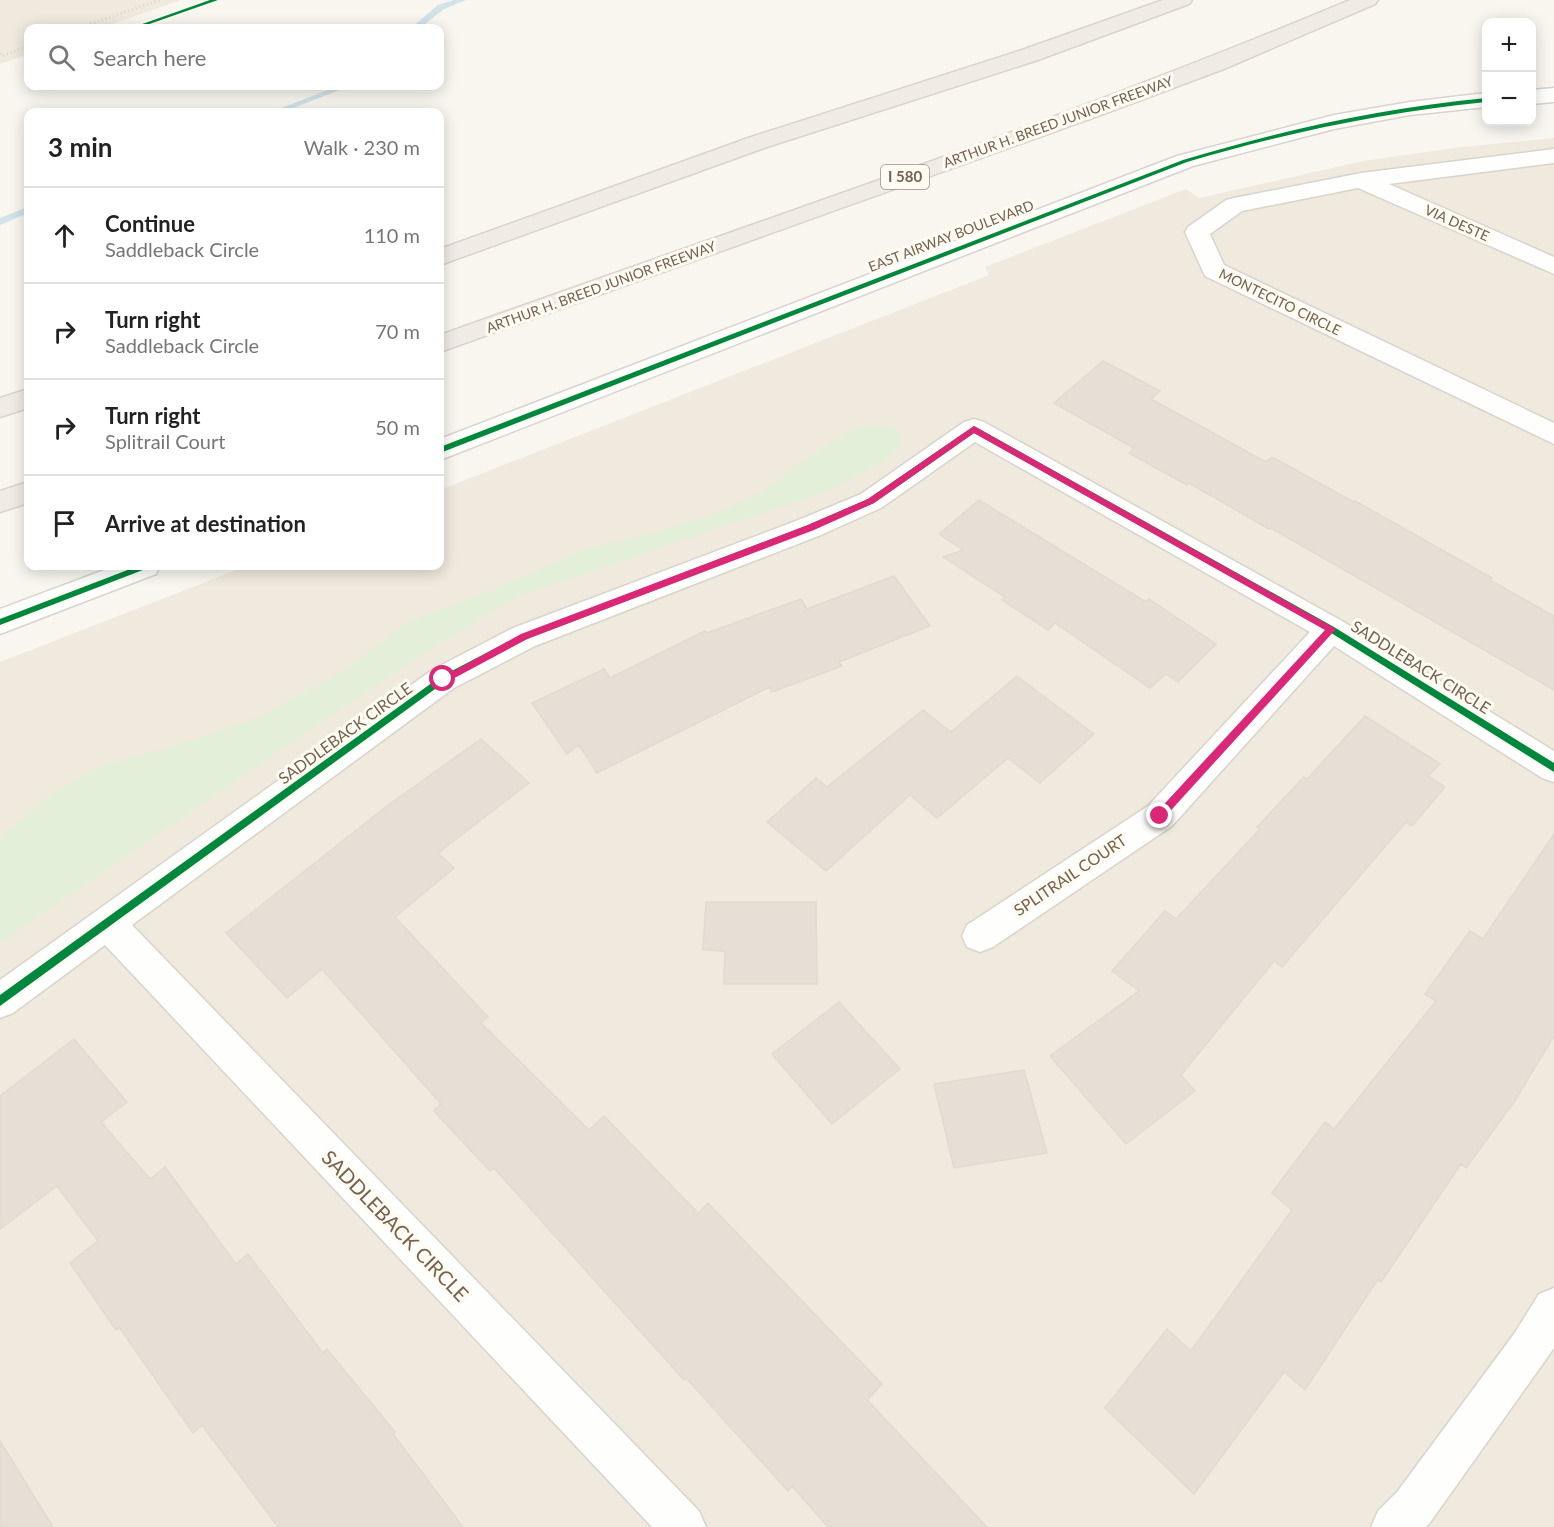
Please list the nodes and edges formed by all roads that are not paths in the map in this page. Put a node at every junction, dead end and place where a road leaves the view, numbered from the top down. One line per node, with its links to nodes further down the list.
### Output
1 (1182, 0): 8 (highway)
2 (1368, 0): 10 (highway, ARTHUR H. BREED JUNIOR FREEWAY / I 580)
3 (1554, 95): 4 (street)
4 (1536, 97)
5 (1482, 100): 14 (street, EAST AIRWAY BOULEVARD)
6 (1554, 156): 7 (street, MONTECITO CIRCLE)
7 (1361, 180): 9 (street, VIA DESTE); 13 (street, MONTECITO CIRCLE)
8 (444, 256)
9 (1554, 266)
10 (444, 344)
11 (24, 399): 12 (highway)
12 (0, 408)
13 (1554, 434)
14 (444, 448)
15 (24, 493): 16 (highway)
16 (0, 502)
17 (135, 570): 18 (street)
18 (0, 622)
19 (1331, 629): 20 (street, SADDLEBACK CIRCLE); 21 (street, SADDLEBACK CIRCLE); 22 (street, SPLITRAIL COURT)
20 (1554, 768)
21 (108, 924): 23 (street, SADDLEBACK CIRCLE); 25 (street, SADDLEBACK CIRCLE)
22 (980, 936)
23 (0, 1001)
24 (1554, 1309): 26 (street)
25 (683, 1527)
26 (1394, 1527)

